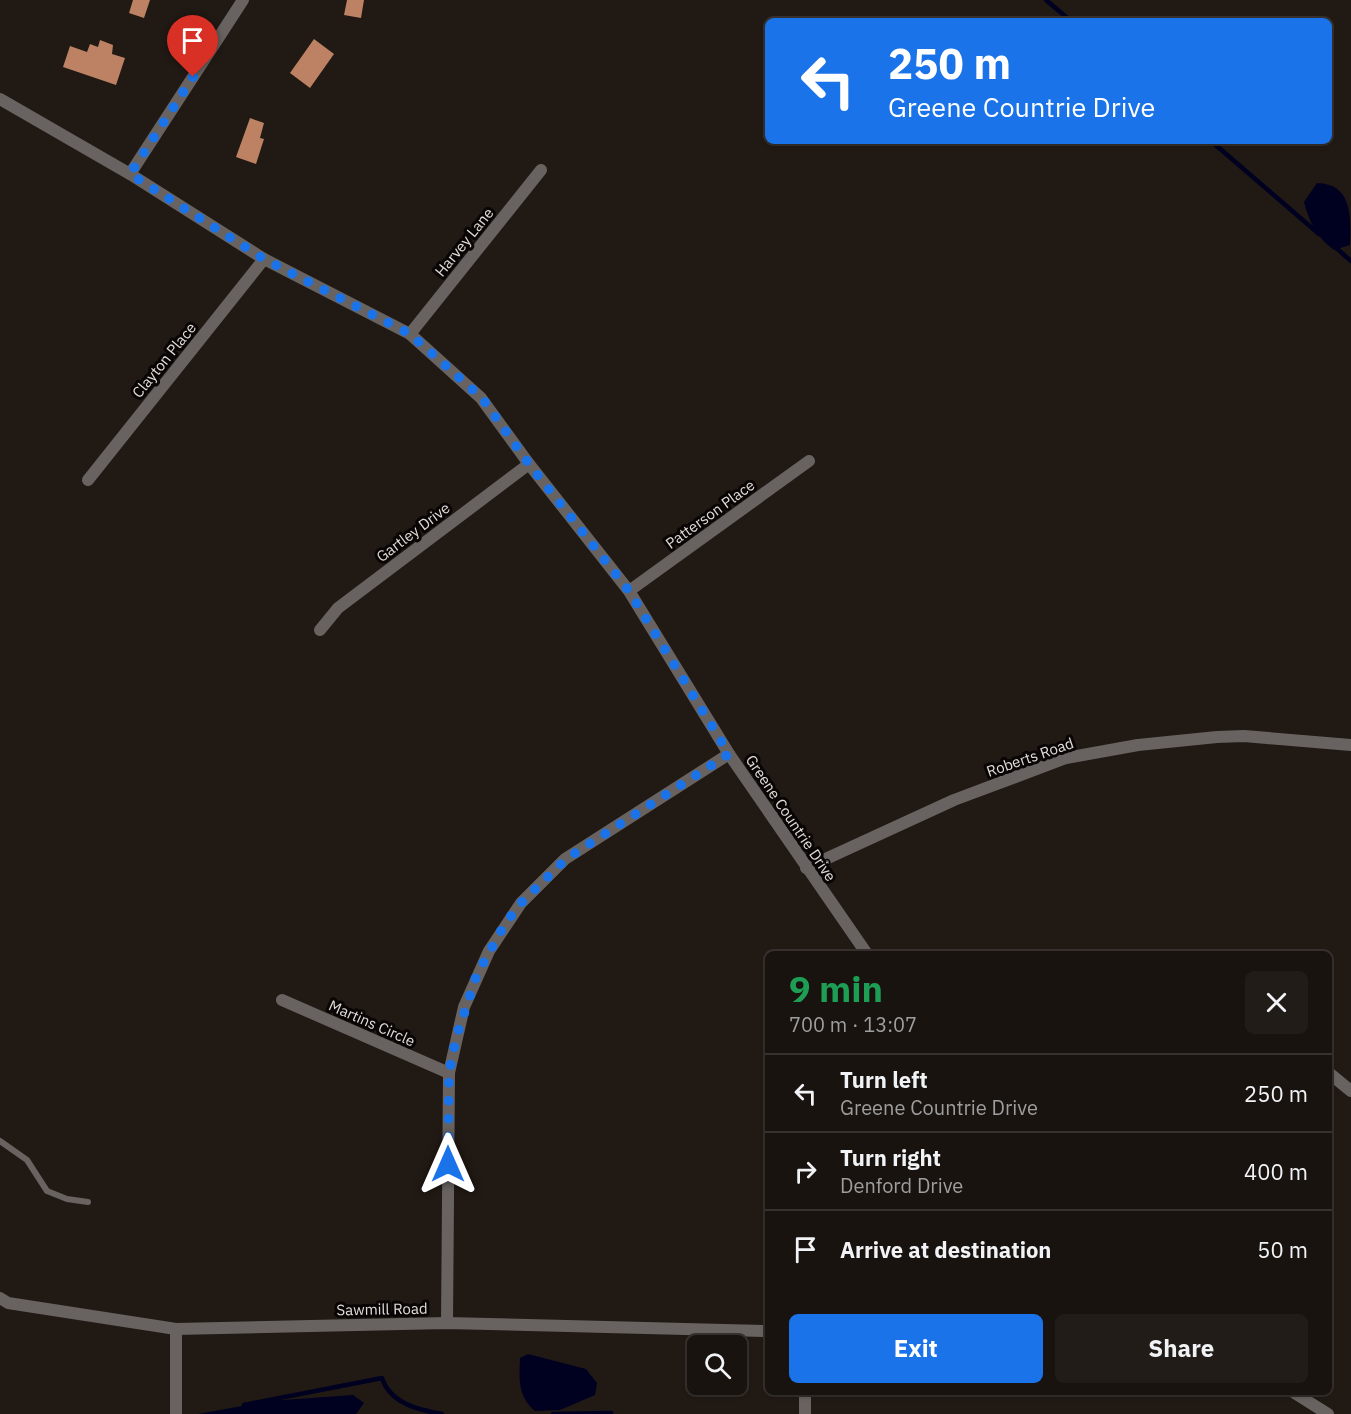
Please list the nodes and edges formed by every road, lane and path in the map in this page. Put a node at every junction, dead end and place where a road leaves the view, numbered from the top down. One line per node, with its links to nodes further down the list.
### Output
1 (243, 0): 4 (street)
2 (0, 99): 4 (street, Greene Countrie Drive)
3 (541, 170): 6 (street, Harvey Lane)
4 (130, 174): 5 (street, Greene Countrie Drive)
5 (264, 259): 6 (street, Greene Countrie Drive); 9 (street, Clayton Place)
6 (410, 334): 8 (street, Greene Countrie Drive)
7 (809, 461): 10 (street, Patterson Place)
8 (529, 464): 10 (street, Greene Countrie Drive); 11 (street, Gartley Drive)
9 (88, 480)
10 (629, 591): 13 (street, Greene Countrie Drive)
11 (320, 630)
12 (1351, 745): 14 (street, Roberts Road)
13 (729, 754): 14 (street, Greene Countrie Drive); 17 (street)
14 (806, 867): 15 (street, Greene Countrie Drive)
15 (865, 951)
16 (282, 1000): 17 (street, Martins Circle)
17 (449, 1073): 23 (street)
18 (1332, 1075): 19 (street)
19 (1351, 1091)
20 (0, 1141): 21 (lane)
21 (88, 1202)
22 (0, 1298): 24 (street, Sawmill Road)
23 (447, 1323): 24 (street, Sawmill Road); 25 (street, Sawmill Road)
24 (176, 1329): 28 (street)
25 (765, 1331)
26 (805, 1395): 29 (street)
27 (1298, 1395): 30 (street)
28 (176, 1414)
29 (805, 1414)
30 (1328, 1414)

